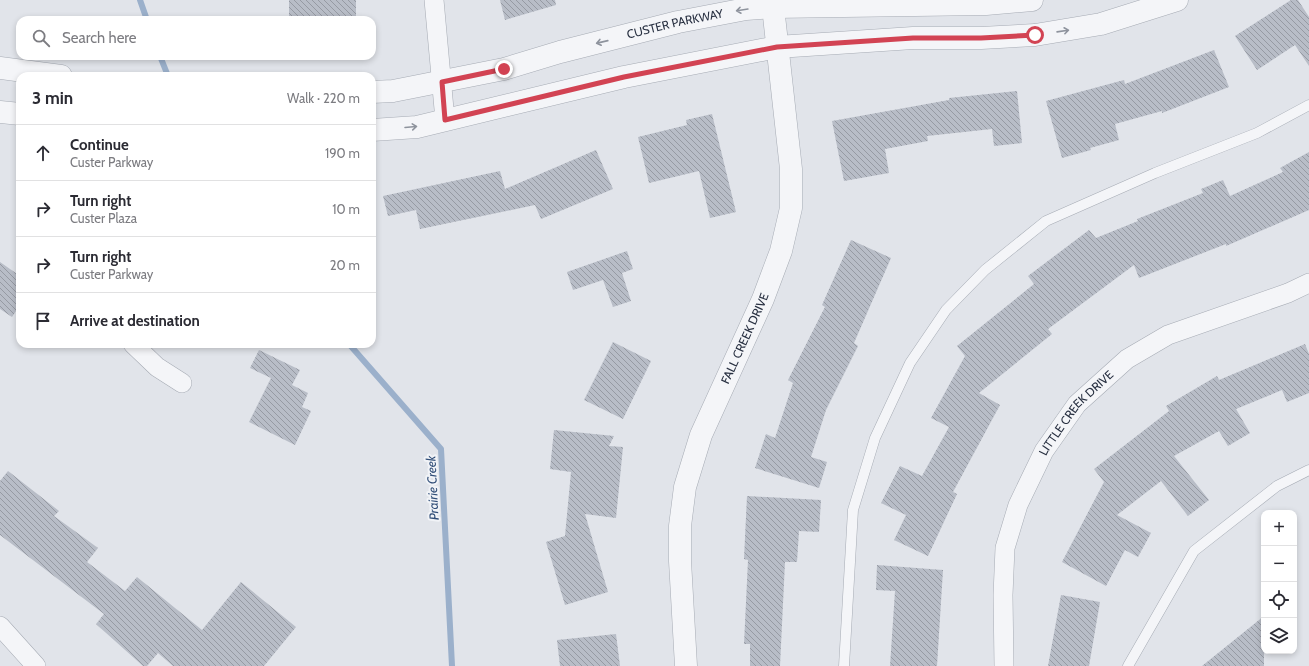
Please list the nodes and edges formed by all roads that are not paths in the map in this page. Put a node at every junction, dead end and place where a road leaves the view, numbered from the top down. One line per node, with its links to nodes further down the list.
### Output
1 (434, 0): 8 (street)
2 (1032, 0): 4 (street, CUSTER PARKWAY)
3 (1177, 0): 5 (street, one-way to 3)
4 (773, 7): 5 (street, FALL CREEK DRIVE); 8 (street, CUSTER PARKWAY, one-way to 8)
5 (777, 47): 13 (street); 21 (street, FALL CREEK DRIVE)
6 (0, 68): 7 (street)
7 (28, 72)
8 (442, 82): 9 (street, CUSTER PARKWAY); 13 (street)
9 (376, 92)
10 (1309, 105): 22 (lane)
11 (0, 112): 12 (street)
12 (16, 114)
13 (445, 120): 14 (street, one-way to 13)
14 (376, 130)
15 (1309, 283): 23 (street, LITTLE CREEK DRIVE)
16 (137, 348): 17 (street)
17 (182, 383)
18 (1309, 470): 24 (lane)
19 (0, 626): 20 (street)
20 (36, 666)
21 (686, 666)
22 (844, 666)
23 (1004, 666)
24 (1128, 666)

